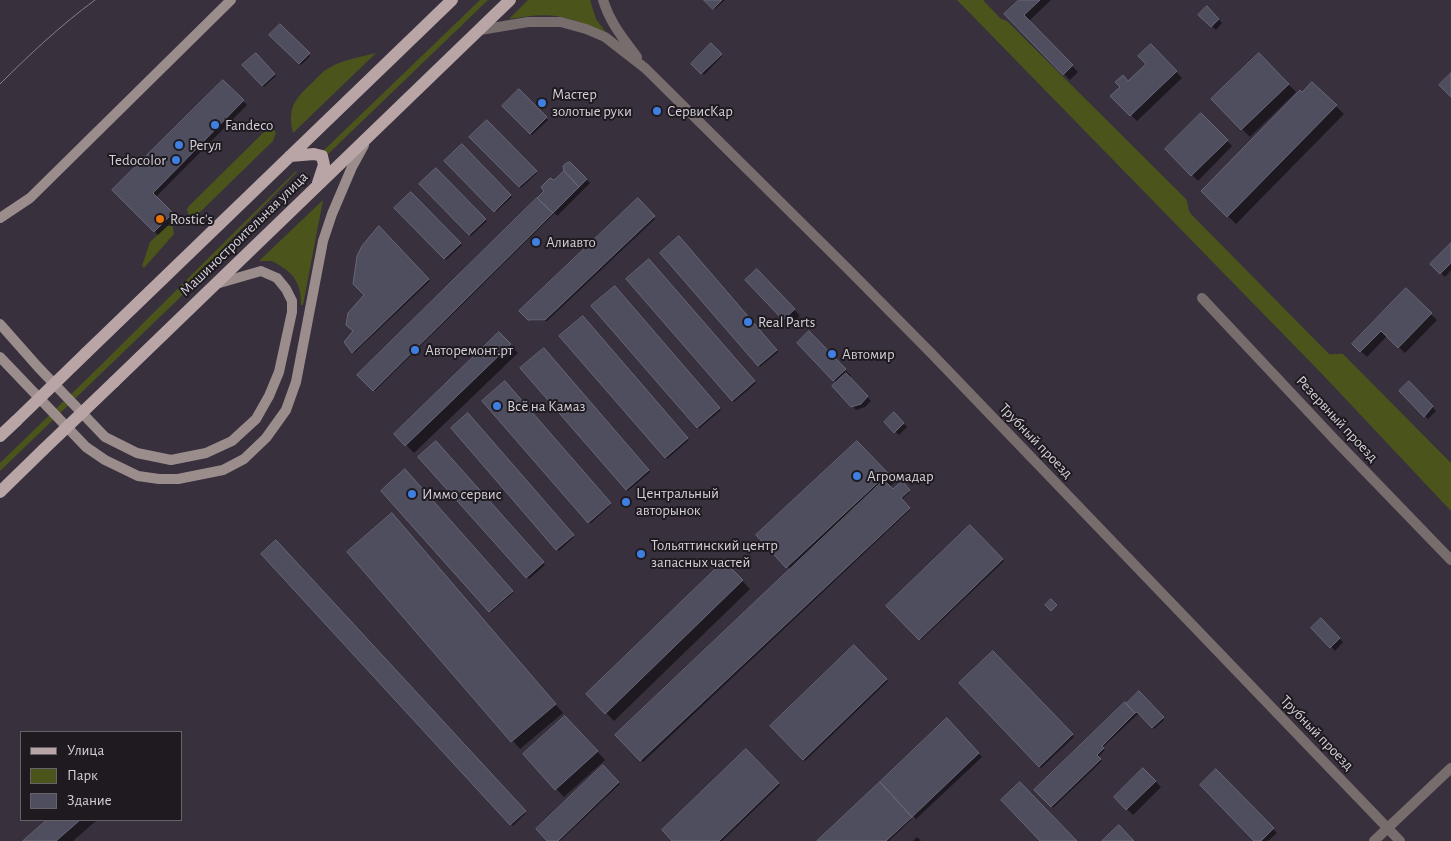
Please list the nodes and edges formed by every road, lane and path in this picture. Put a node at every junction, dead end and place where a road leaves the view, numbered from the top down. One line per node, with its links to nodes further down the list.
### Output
1 (231, 0): 10 (main road)
2 (452, 0): 8 (main road, Машиностроительная улица)
3 (510, 0): 5 (main road, Машиностроительная улица)
4 (603, 0): 6 (street)
5 (480, 30): 6 (street); 7 (main road, Машиностроительная улица)
6 (645, 68): 19 (street, Трубный проезд)
7 (369, 136): 9 (main road, Машиностроительная улица); 14 (main road)
8 (290, 156): 9 (main road); 15 (main road, Машиностроительная улица, bridge)
9 (318, 186): 11 (main road, Машиностроительная улица)
10 (0, 218)
11 (215, 284): 13 (main road); 16 (main road, Машиностроительная улица, bridge)
12 (1202, 298): 17 (street, Резервный проезд)
13 (0, 324)
14 (0, 357)
15 (0, 436)
16 (0, 492)
17 (1451, 560)
18 (1451, 768): 19 (street)
19 (1388, 828): 20 (street); 21 (street, Трубный проезд)
20 (1374, 841)
21 (1400, 841)

